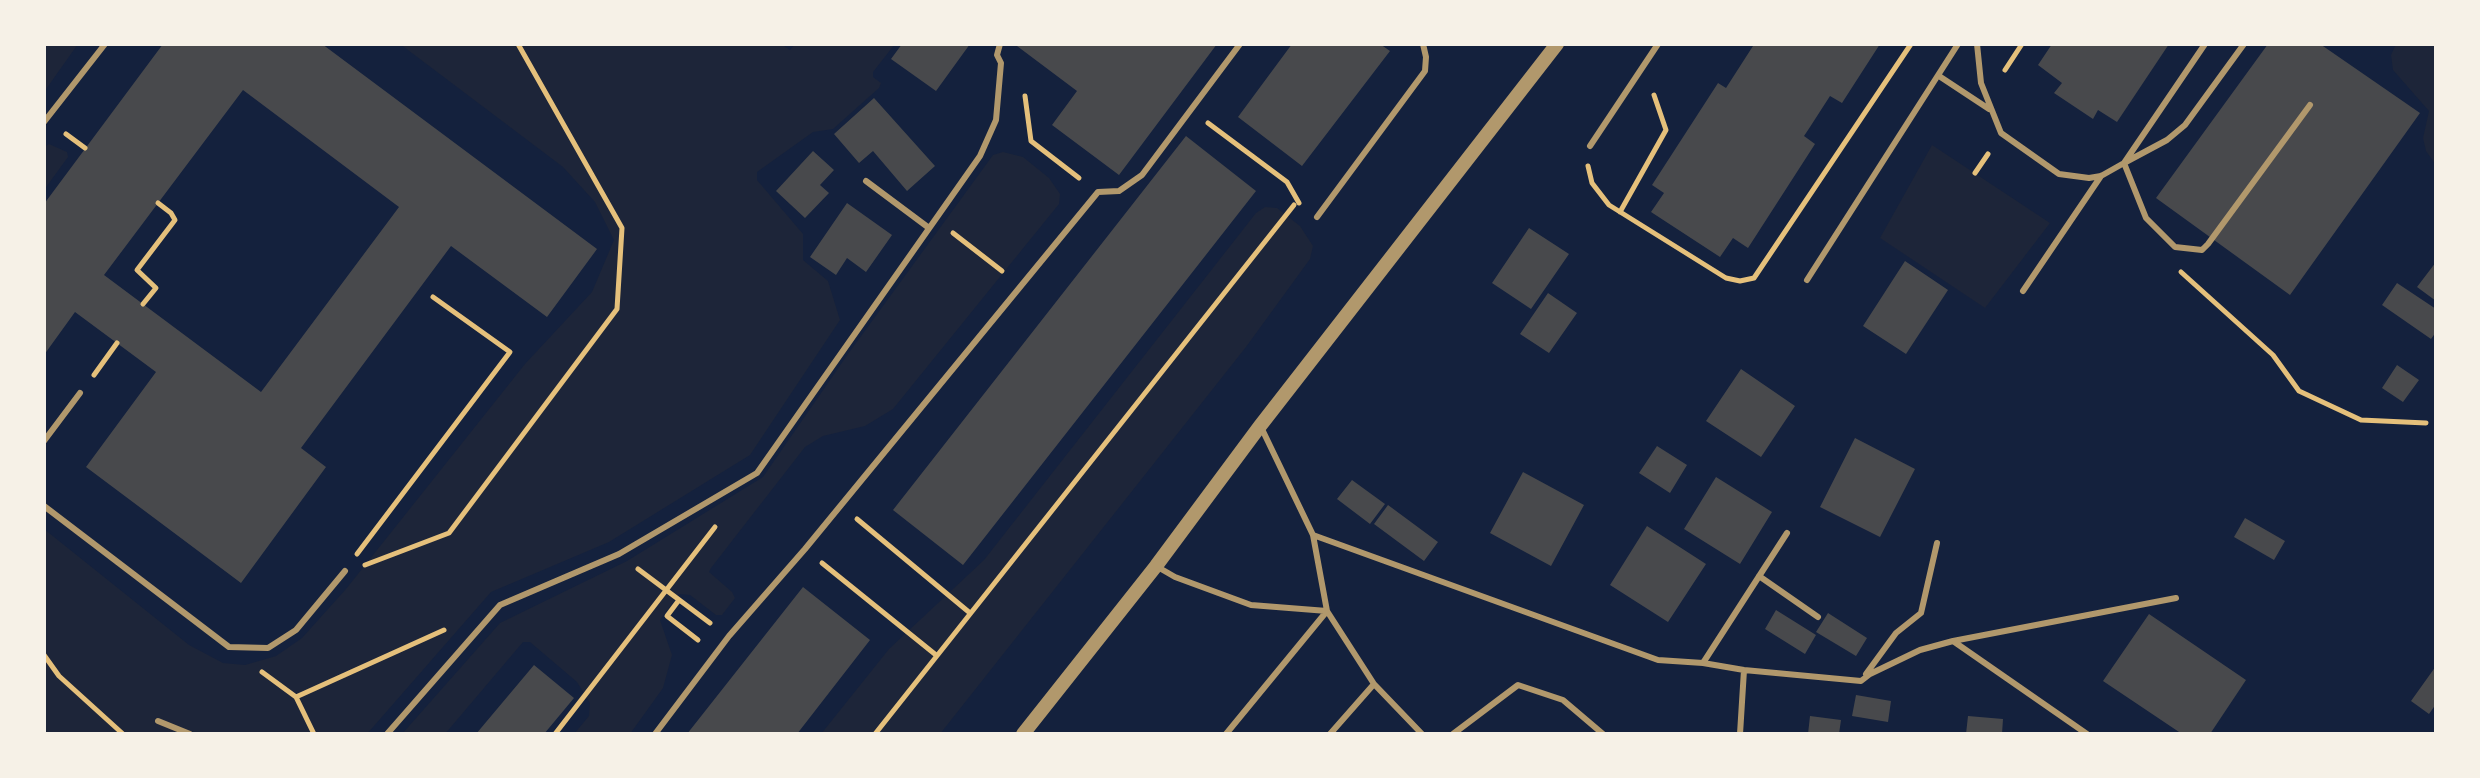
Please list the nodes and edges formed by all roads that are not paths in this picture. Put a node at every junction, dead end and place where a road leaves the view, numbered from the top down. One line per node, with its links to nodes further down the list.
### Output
1 (105, 44): 14 (lane)
2 (1000, 44): 20 (lane)
3 (1240, 44): 44 (lane)
4 (1423, 44): 19 (lane)
5 (1557, 44): 24 (street)
6 (1658, 44): 15 (lane)
7 (1958, 44): 11 (lane)
8 (1977, 44): 13 (lane)
9 (2205, 44): 16 (lane)
10 (2244, 44): 16 (lane)
11 (1939, 76): 13 (lane); 21 (lane)
12 (2310, 105): 16 (lane)
13 (1989, 109): 17 (lane)
14 (44, 122)
15 (1590, 146)
16 (2124, 163): 17 (lane)
17 (2101, 176): 22 (lane)
18 (866, 181): 20 (lane)
19 (1317, 217)
20 (929, 228): 43 (lane)
21 (1807, 280)
22 (2023, 291)
23 (80, 393): 25 (lane)
24 (1260, 426): 28 (lane); 30 (street)
25 (44, 441)
26 (44, 506): 31 (lane)
27 (1787, 533): 32 (lane)
28 (1313, 535): 34 (lane); 37 (lane)
29 (1937, 543): 39 (lane)
30 (1156, 566): 34 (lane); 45 (street)
31 (345, 571)
32 (1759, 576): 35 (lane); 37 (lane)
33 (2176, 598): 36 (lane)
34 (1327, 611): 40 (lane); 46 (lane)
35 (1818, 617)
36 (1953, 641): 39 (lane); 52 (lane)
37 (1703, 663): 38 (lane)
38 (1744, 670): 39 (lane); 51 (lane)
39 (1861, 681)
40 (1374, 684): 47 (lane); 48 (lane)
41 (158, 721): 42 (lane)
42 (190, 734)
43 (387, 734)
44 (655, 734)
45 (1023, 734)
46 (1226, 734)
47 (1330, 734)
48 (1422, 734)
49 (1453, 734): 50 (lane)
50 (1603, 734)
51 (1740, 734)
52 (2087, 734)

